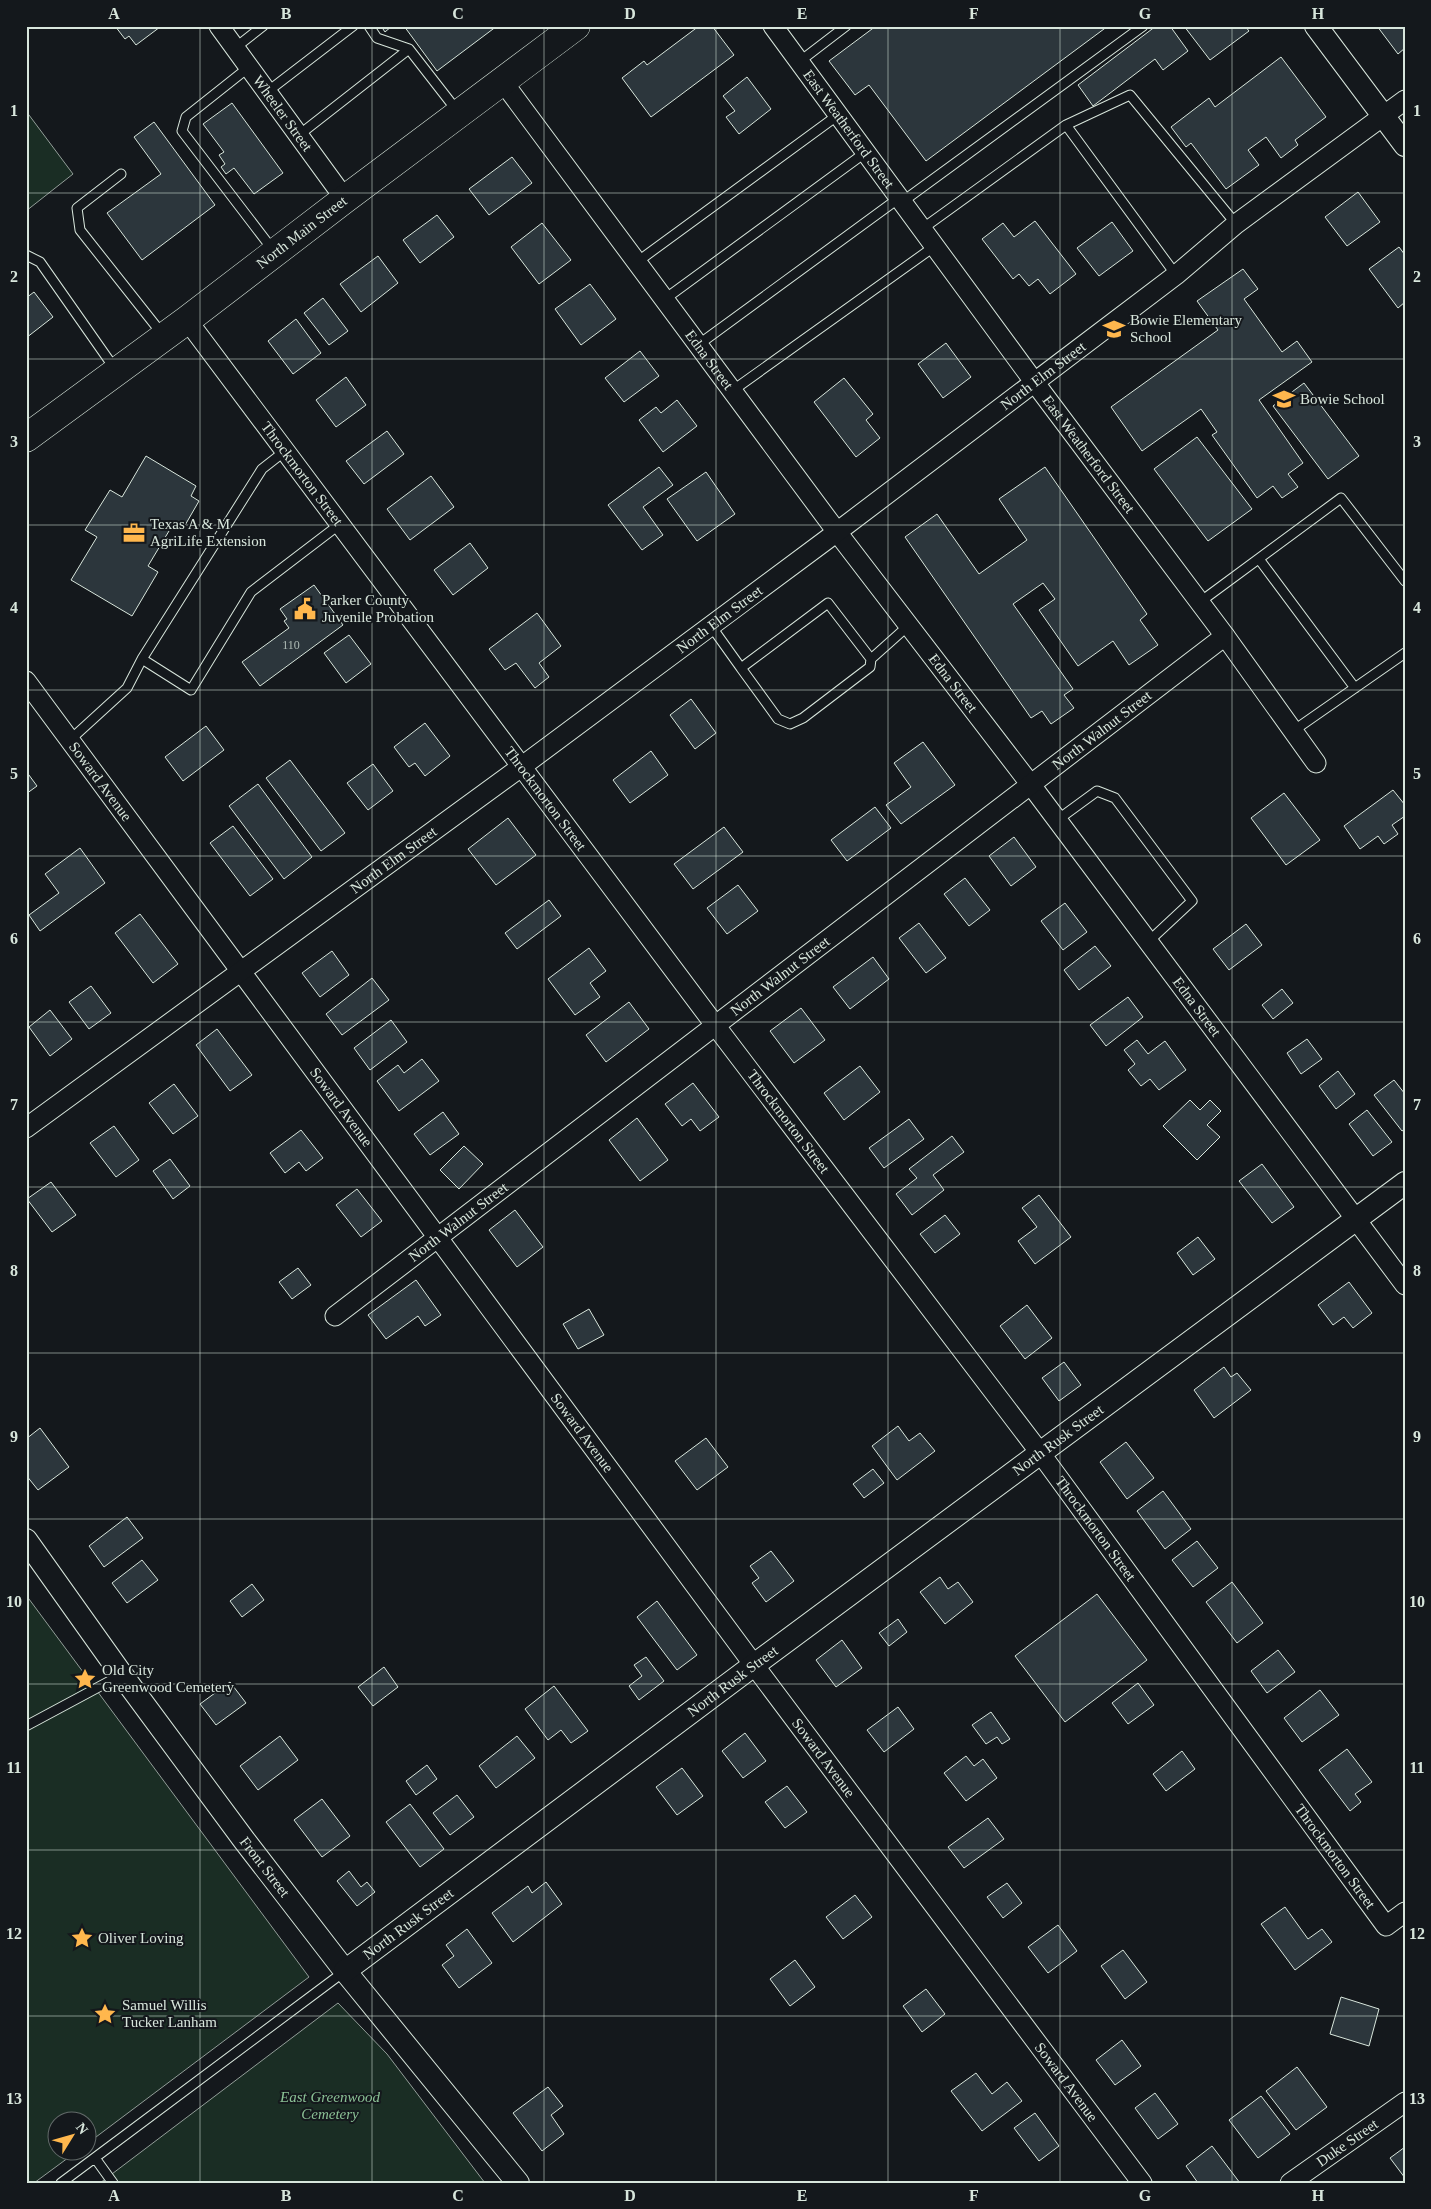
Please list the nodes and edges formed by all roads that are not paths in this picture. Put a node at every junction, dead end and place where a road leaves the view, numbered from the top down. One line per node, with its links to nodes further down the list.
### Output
1 (219, 26): 11 (street, Wheeler Street)
2 (263, 26): 11 (lane)
3 (353, 26): 16 (lane)
4 (369, 26): 12 (lane)
5 (576, 26): 15 (main road, North Main Street)
6 (773, 26): 13 (street, East Weatherford Street)
7 (846, 26): 10 (lane)
8 (1143, 26): 27 (lane)
9 (1316, 26): 20 (street)
10 (835, 30): 13 (lane)
11 (235, 48): 14 (street, Wheeler Street)
12 (409, 49): 18 (lane); 22 (lane)
13 (799, 62): 19 (street, East Weatherford Street)
14 (249, 67): 16 (street, Wheeler Street); 31 (lane)
15 (503, 82): 18 (main road, North Main Street); 33 (street, Edna Street)
16 (267, 92): 22 (street, Wheeler Street)
17 (1405, 100): 20 (street, North Elm Street)
18 (460, 114): 26 (main road, North Main Street)
19 (838, 115): 24 (street, East Weatherford Street); 33 (lane)
20 (1383, 116): 23 (street); 28 (street, North Elm Street)
21 (1066, 125): 28 (lane); 29 (lane); 34 (lane)
22 (299, 135): 26 (street, Wheeler Street)
23 (1405, 145)
24 (866, 152): 27 (street, East Weatherford Street); 35 (lane)
25 (121, 174): 37 (lane)
26 (345, 199): 31 (main road, North Main Street)
27 (901, 200): 29 (street, East Weatherford Street); 38 (lane)
28 (1236, 224): 34 (street, North Elm Street)
29 (922, 228): 30 (street, East Weatherford Street)
30 (934, 246): 40 (street, East Weatherford Street); 41 (lane)
31 (275, 253): 36 (main road, North Main Street)
32 (26, 255): 39 (lane)
33 (637, 262): 35 (street, Edna Street)
34 (1176, 274): 40 (street, North Elm Street)
35 (665, 300): 38 (street, Edna Street)
36 (188, 320): 37 (main road, North Main Street); 43 (street, Throckmorton Street)
37 (164, 337): 39 (main road, North Main Street)
38 (698, 345): 41 (street, Edna Street)
39 (117, 371): 42 (main road, North Main Street)
40 (1035, 383): 45 (street, North Elm Street); 48 (street, East Weatherford Street)
41 (732, 391): 45 (street, Edna Street)
42 (27, 437)
43 (285, 451): 44 (street, Throckmorton Street); 53 (lane)
44 (340, 524): 53 (lane); 61 (street, Throckmorton Street)
45 (837, 532): 49 (street, North Elm Street); 50 (street, Edna Street)
46 (1259, 559): 47 (lane); 48 (lane); 57 (lane)
47 (1405, 581)
48 (1200, 602): 51 (street, East Weatherford Street)
49 (711, 626): 55 (lane); 61 (street, North Elm Street)
50 (909, 626): 54 (lane); 62 (street, Edna Street)
51 (1226, 636): 58 (street, East Weatherford Street); 62 (street, North Walnut Street)
52 (1405, 653): 57 (lane)
53 (142, 659): 59 (lane)
54 (871, 659): 55 (lane); 55 (lane)
55 (741, 668)
56 (27, 682): 59 (street, Soward Avenue)
57 (1355, 688): 58 (lane)
58 (1293, 731): 60 (street, East Weatherford Street)
59 (70, 740): 65 (street, Soward Avenue)
60 (1316, 763)
61 (520, 767): 65 (street, North Elm Street); 66 (street, Throckmorton Street)
62 (1031, 786): 63 (street, Edna Street); 66 (street, North Walnut Street)
63 (1056, 821): 64 (street, Edna Street); 64 (lane)
64 (1148, 943): 69 (street, Edna Street)
65 (242, 971): 67 (street, North Elm Street); 70 (street, Soward Avenue)
66 (714, 1025): 70 (street, North Walnut Street); 73 (street, Throckmorton Street)
67 (26, 1128)
68 (1405, 1184): 69 (street, North Rusk Street)
69 (1356, 1220): 71 (street, Edna Street); 73 (street, North Rusk Street)
70 (438, 1238): 72 (street, North Walnut Street); 75 (street, Soward Avenue)
71 (1405, 1285)
72 (335, 1316)
73 (1041, 1454): 75 (street, North Rusk Street); 78 (street, Throckmorton Street)
74 (26, 1540): 76 (street, Front Street)
75 (754, 1665): 79 (street, North Rusk Street); 87 (street, Soward Avenue)
76 (122, 1675): 77 (lane); 79 (street, Front Street)
77 (26, 1726)
78 (1405, 1912)
79 (345, 1971): 81 (lane, North Rusk Street); 84 (street, Front Street)
80 (1405, 2102): 88 (street, Duke Street)
81 (98, 2156)
82 (90, 2162): 85 (lane, North Rusk Street)
83 (98, 2162): 86 (lane)
84 (514, 2181)
85 (61, 2183)
86 (113, 2183)
87 (1142, 2183)
88 (1290, 2183)

